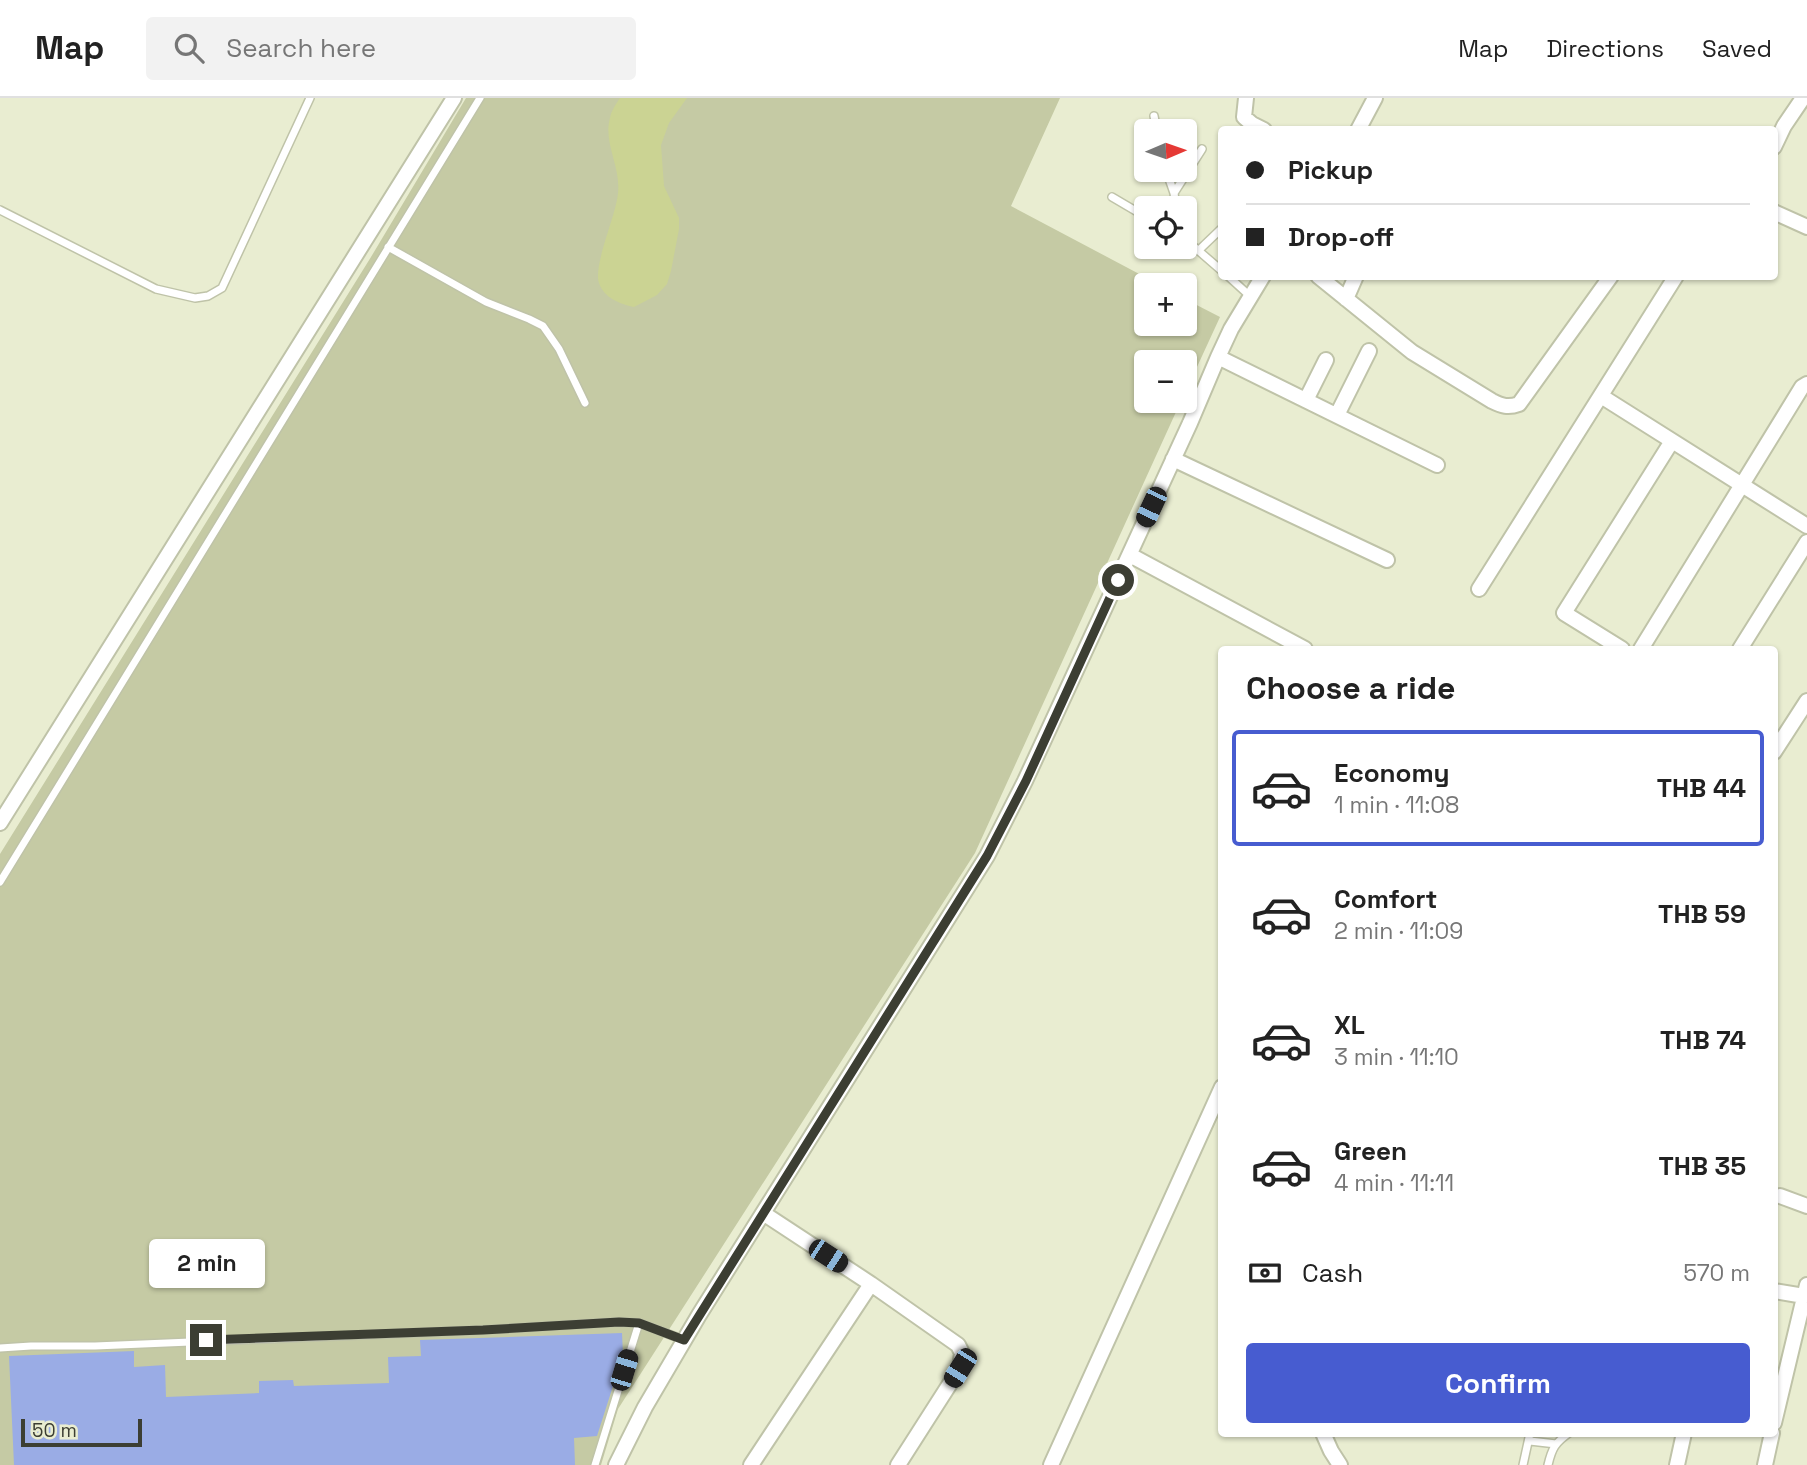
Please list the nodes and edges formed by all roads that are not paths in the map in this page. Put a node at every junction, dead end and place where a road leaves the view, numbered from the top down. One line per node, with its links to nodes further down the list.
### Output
1 (310, 98): 18 (lane)
2 (454, 98): 56 (street)
3 (480, 98): 22 (lane)
4 (1245, 98): 9 (street)
5 (1375, 98): 10 (street)
6 (1802, 98): 11 (street)
7 (1154, 116): 8 (lane)
8 (1155, 119)
9 (1256, 126)
10 (1360, 126)
11 (1778, 139)
12 (1202, 149): 14 (lane)
13 (1170, 182): 14 (lane)
14 (1174, 193): 15 (lane)
15 (1174, 196)
16 (1112, 197): 17 (lane)
17 (1134, 210)
18 (0, 211)
19 (1778, 214): 20 (street)
20 (1807, 227)
21 (1218, 232): 23 (lane)
22 (388, 247): 39 (lane); 57 (lane)
23 (1199, 250): 24 (lane)
24 (1218, 267)
25 (1232, 280): 31 (lane)
26 (1261, 280): 31 (street)
27 (1323, 280): 32 (street)
28 (1354, 280): 32 (street)
29 (1608, 280): 32 (street)
30 (1674, 280): 37 (street)
31 (1251, 297): 34 (street)
32 (1346, 299)
33 (1369, 351): 40 (street)
34 (1218, 357): 38 (street); 42 (street)
35 (1326, 360): 38 (street)
36 (1807, 384): 44 (street)
37 (1601, 396): 41 (street); 49 (street)
38 (1306, 400): 40 (street)
39 (585, 403)
40 (1337, 415): 43 (street)
41 (1672, 441): 44 (street); 51 (street)
42 (1173, 459): 47 (street); 48 (street)
43 (1437, 465)
44 (1742, 485): 45 (street); 52 (street)
45 (1807, 526)
46 (1807, 542): 53 (street)
47 (1130, 555): 50 (street); 61 (street)
48 (1387, 560)
49 (1479, 589)
50 (1299, 646)
51 (1617, 646)
52 (1643, 646)
53 (1742, 646)
54 (1807, 701): 55 (street)
55 (1778, 746)
56 (0, 823)
57 (0, 882)
58 (1218, 1096): 79 (street)
59 (1780, 1196): 60 (street)
60 (1807, 1206)
61 (763, 1213): 62 (street); 66 (street)
62 (871, 1284): 77 (street); 78 (street)
63 (1778, 1291): 64 (street)
64 (1806, 1291): 68 (street)
65 (639, 1323): 66 (lane); 67 (lane); 75 (lane)
66 (684, 1340): 76 (street)
67 (0, 1348)
68 (1778, 1406)
69 (1325, 1437): 80 (street)
70 (1530, 1437): 74 (lane); 81 (lane)
71 (1564, 1437): 74 (lane)
72 (1683, 1437): 83 (street)
73 (1771, 1437): 84 (street)
74 (1556, 1444): 82 (lane)
75 (595, 1465)
76 (616, 1465)
77 (751, 1465)
78 (898, 1465)
79 (1051, 1465)
80 (1340, 1465)
81 (1523, 1465)
82 (1548, 1465)
83 (1678, 1465)
84 (1765, 1465)

